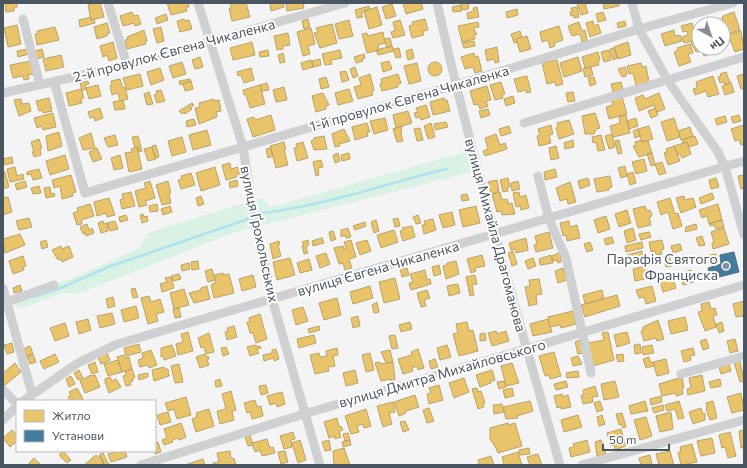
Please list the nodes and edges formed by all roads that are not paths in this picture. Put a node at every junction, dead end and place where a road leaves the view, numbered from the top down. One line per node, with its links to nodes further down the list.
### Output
1 (108, 3): 11 (street)
2 (198, 3): 9 (street, вулиця Ґрохольських)
3 (345, 3): 9 (street, 2-й провулок Євгена Чикаленка)
4 (437, 3): 15 (street, вулиця Михайла Драгоманова)
5 (632, 3): 8 (street)
6 (733, 3): 8 (street, 1-й провулок Євгена Чикаленка)
7 (23, 18): 14 (street)
8 (639, 29): 12 (street); 15 (street, 1-й провулок Євгена Чикаленка)
9 (209, 41): 11 (street, 2-й провулок Євгена Чикаленка); 18 (street, вулиця Ґрохольських)
10 (744, 57): 12 (street)
11 (127, 65): 13 (street, 2-й провулок Євгена Чикаленка)
12 (668, 81): 17 (street); 20 (street)
13 (54, 82): 14 (street, 2-й провулок Євгена Чикаленка); 18 (street, 1-й провулок Євгена Чикаленка)
14 (40, 85): 16 (street, 2-й провулок Євгена Чикаленка)
15 (456, 85): 18 (street, 1-й провулок Євгена Чикаленка); 23 (street, вулиця Михайла Драгоманова)
16 (3, 93)
17 (524, 123)
18 (243, 147): 28 (street, вулиця Ґрохольських)
19 (744, 161): 20 (street, вулиця Євгена Чикаленка)
20 (725, 167): 22 (street, вулиця Євгена Чикаленка); 24 (street)
21 (538, 176): 22 (street)
22 (549, 219): 23 (street, вулиця Євгена Чикаленка); 30 (street)
23 (494, 234): 28 (street, вулиця Євгена Чикаленка); 31 (street, вулиця Михайла Драгоманова)
24 (744, 235)
25 (54, 285): 29 (street)
26 (744, 286): 30 (street, вулиця Дмитра Михайловського)
27 (3, 288): 29 (street)
28 (272, 299): 36 (street, вулиця Євгена Чикаленка); 40 (street, вулиця Ґрохольських)
29 (7, 302): 36 (street)
30 (583, 331): 31 (street, вулиця Дмитра Михайловського); 33 (street)
31 (526, 348): 40 (street, вулиця Дмитра Михайловського); 46 (street, вулиця Михайла Драгоманова)
32 (744, 356): 34 (street)
33 (591, 374)
34 (681, 374)
35 (3, 390): 38 (street)
36 (32, 394): 37 (street, вулиця Євгена Чикаленка)
37 (24, 400)
38 (16, 404)
39 (16, 406): 41 (street)
40 (304, 414): 43 (street, вулиця Дмитра Михайловського); 45 (street, вулиця Ґрохольських)
41 (3, 420)
42 (744, 420): 47 (street)
43 (159, 462): 44 (street, вулиця Дмитра Михайловського)
44 (141, 465)
45 (320, 465)
46 (560, 465)
47 (582, 465)

